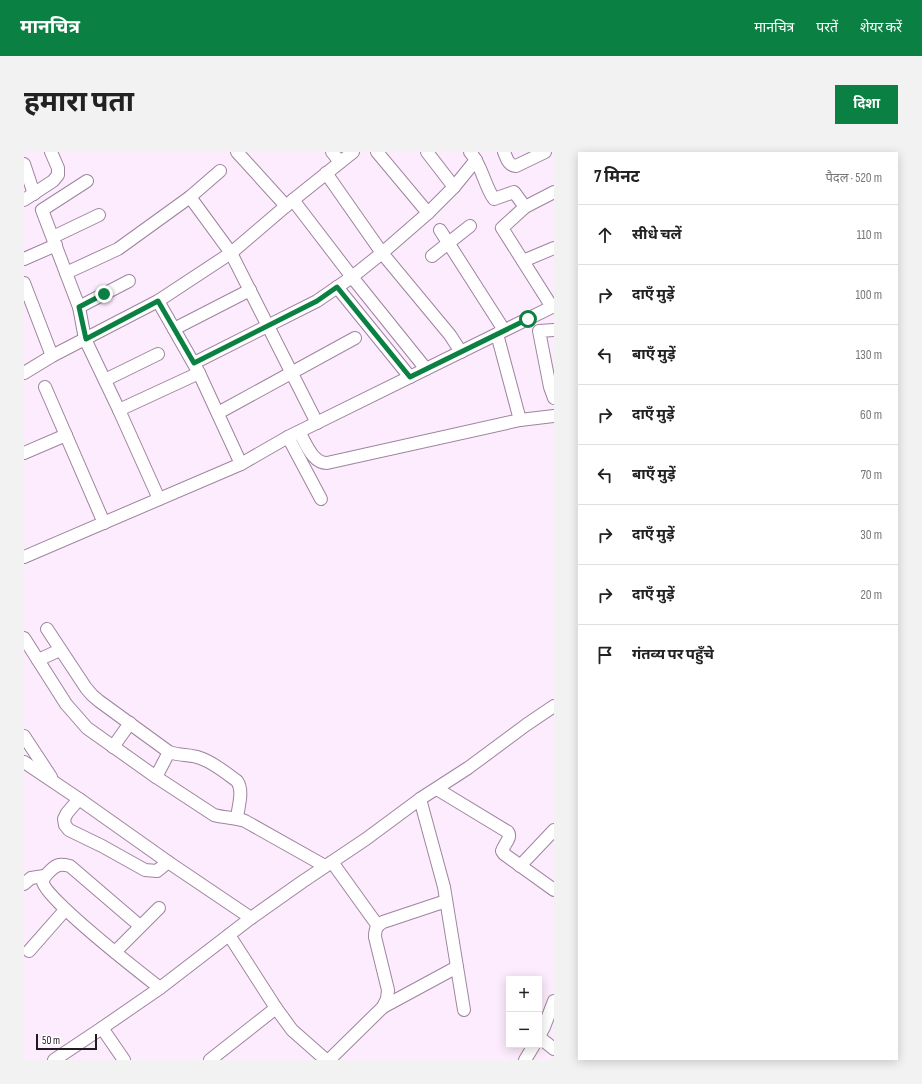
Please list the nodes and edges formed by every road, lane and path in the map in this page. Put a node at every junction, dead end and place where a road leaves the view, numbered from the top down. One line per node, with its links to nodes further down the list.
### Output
1 (51, 152): 17 (street)
2 (237, 152): 19 (street)
3 (332, 152): 10 (street)
4 (353, 152): 10 (street)
5 (377, 152): 21 (street)
6 (427, 152): 15 (street)
7 (504, 152): 8 (street)
8 (545, 152)
9 (473, 156): 15 (street); 20 (street)
10 (340, 162): 13 (street)
11 (24, 164): 17 (street)
12 (220, 170): 18 (street)
13 (326, 173): 19 (street); 29 (street)
14 (86, 181): 25 (street)
15 (454, 187): 21 (street)
16 (554, 192): 20 (street)
17 (29, 197)
18 (190, 197): 28 (street); 33 (street)
19 (290, 203): 28 (street); 34 (street)
20 (525, 207): 32 (street)
21 (428, 213): 29 (street)
22 (99, 215): 25 (street)
23 (470, 226): 26 (street)
24 (440, 230): 26 (street)
25 (54, 241): 31 (street); 33 (street)
26 (448, 243): 30 (street); 47 (street)
27 (554, 248): 32 (street)
28 (231, 252): 38 (street); 39 (street)
29 (382, 253): 34 (street); 50 (street)
30 (432, 256)
31 (24, 260)
32 (523, 261): 41 (street)
33 (66, 273): 40 (street)
34 (352, 277): 37 (street); 54 (street)
35 (129, 281): 40 (street)
36 (24, 284): 42 (street)
37 (337, 287): 44 (street); 57 (street)
38 (250, 290): 44 (street); 45 (street)
39 (158, 301): 45 (street); 49 (street)
40 (79, 307): 49 (street)
41 (553, 307): 47 (street)
42 (36, 313): 43 (street); 52 (street)
43 (24, 318)
44 (268, 325): 53 (street); 56 (street)
45 (174, 329): 53 (street)
46 (554, 330): 60 (street)
47 (500, 332): 50 (street); 64 (street)
48 (355, 338): 56 (street)
49 (86, 339): 52 (street); 58 (street)
50 (461, 352): 54 (street)
51 (158, 354): 58 (street)
52 (52, 356): 55 (street)
53 (197, 368): 61 (street); 62 (street)
54 (426, 369): 57 (street)
55 (24, 373)
56 (292, 373): 62 (street); 65 (street)
57 (410, 377): 65 (street)
58 (105, 380): 61 (street)
59 (45, 387): 67 (street)
60 (553, 391)
61 (119, 410): 71 (street)
62 (218, 413): 70 (street)
63 (554, 416): 64 (street)
64 (520, 420): 66 (street)
65 (317, 423): 66 (street)
66 (299, 432): 68 (street)
67 (66, 435): 69 (street); 73 (street)
68 (288, 437): 70 (street); 72 (street)
69 (24, 453)
70 (241, 464): 71 (street)
71 (158, 499): 73 (street)
72 (321, 499)
73 (104, 523): 74 (street)
74 (24, 557)
75 (47, 629): 77 (street)
76 (24, 638): 78 (street)
77 (60, 650): 78 (street); 80 (street)
78 (38, 660): 82 (street)
79 (554, 706): 87 (street)
80 (130, 723): 82 (street); 83 (street)
81 (24, 736): 86 (street)
82 (113, 747): 85 (street)
83 (170, 752): 85 (street); 90 (street)
84 (24, 762): 86 (street)
85 (156, 777): 90 (street)
86 (55, 783): 88 (street)
87 (437, 789): 89 (street); 94 (street)
88 (79, 798): 92 (street); 92 (street)
89 (420, 799): 93 (street); 98 (street)
90 (237, 818): 93 (street)
91 (554, 830): 94 (street)
92 (168, 862): 101 (street)
93 (329, 864): 101 (street); 103 (street)
94 (520, 866): 97 (street)
95 (44, 876): 96 (street); 100 (street); 102 (street)
96 (26, 878)
97 (554, 890)
98 (446, 901): 103 (street); 107 (street)
99 (159, 908): 102 (street)
100 (65, 910): 105 (street); 106 (street)
101 (251, 918): 104 (street)
102 (140, 926): 106 (street)
103 (378, 926): 110 (street)
104 (229, 935): 108 (street); 111 (street)
105 (29, 951)
106 (115, 952): 108 (street)
107 (457, 967): 110 (street); 112 (street)
108 (160, 988): 113 (street)
109 (554, 1001): 114 (street)
110 (382, 1007): 122 (street)
111 (276, 1008): 118 (street); 121 (street)
112 (464, 1010)
113 (102, 1028): 119 (street); 120 (street)
114 (542, 1031)
115 (542, 1039): 117 (street)
116 (532, 1048): 123 (street)
117 (554, 1049)
118 (214, 1059)
119 (54, 1060)
120 (124, 1060)
121 (326, 1060)
122 (329, 1060)
123 (525, 1060)

